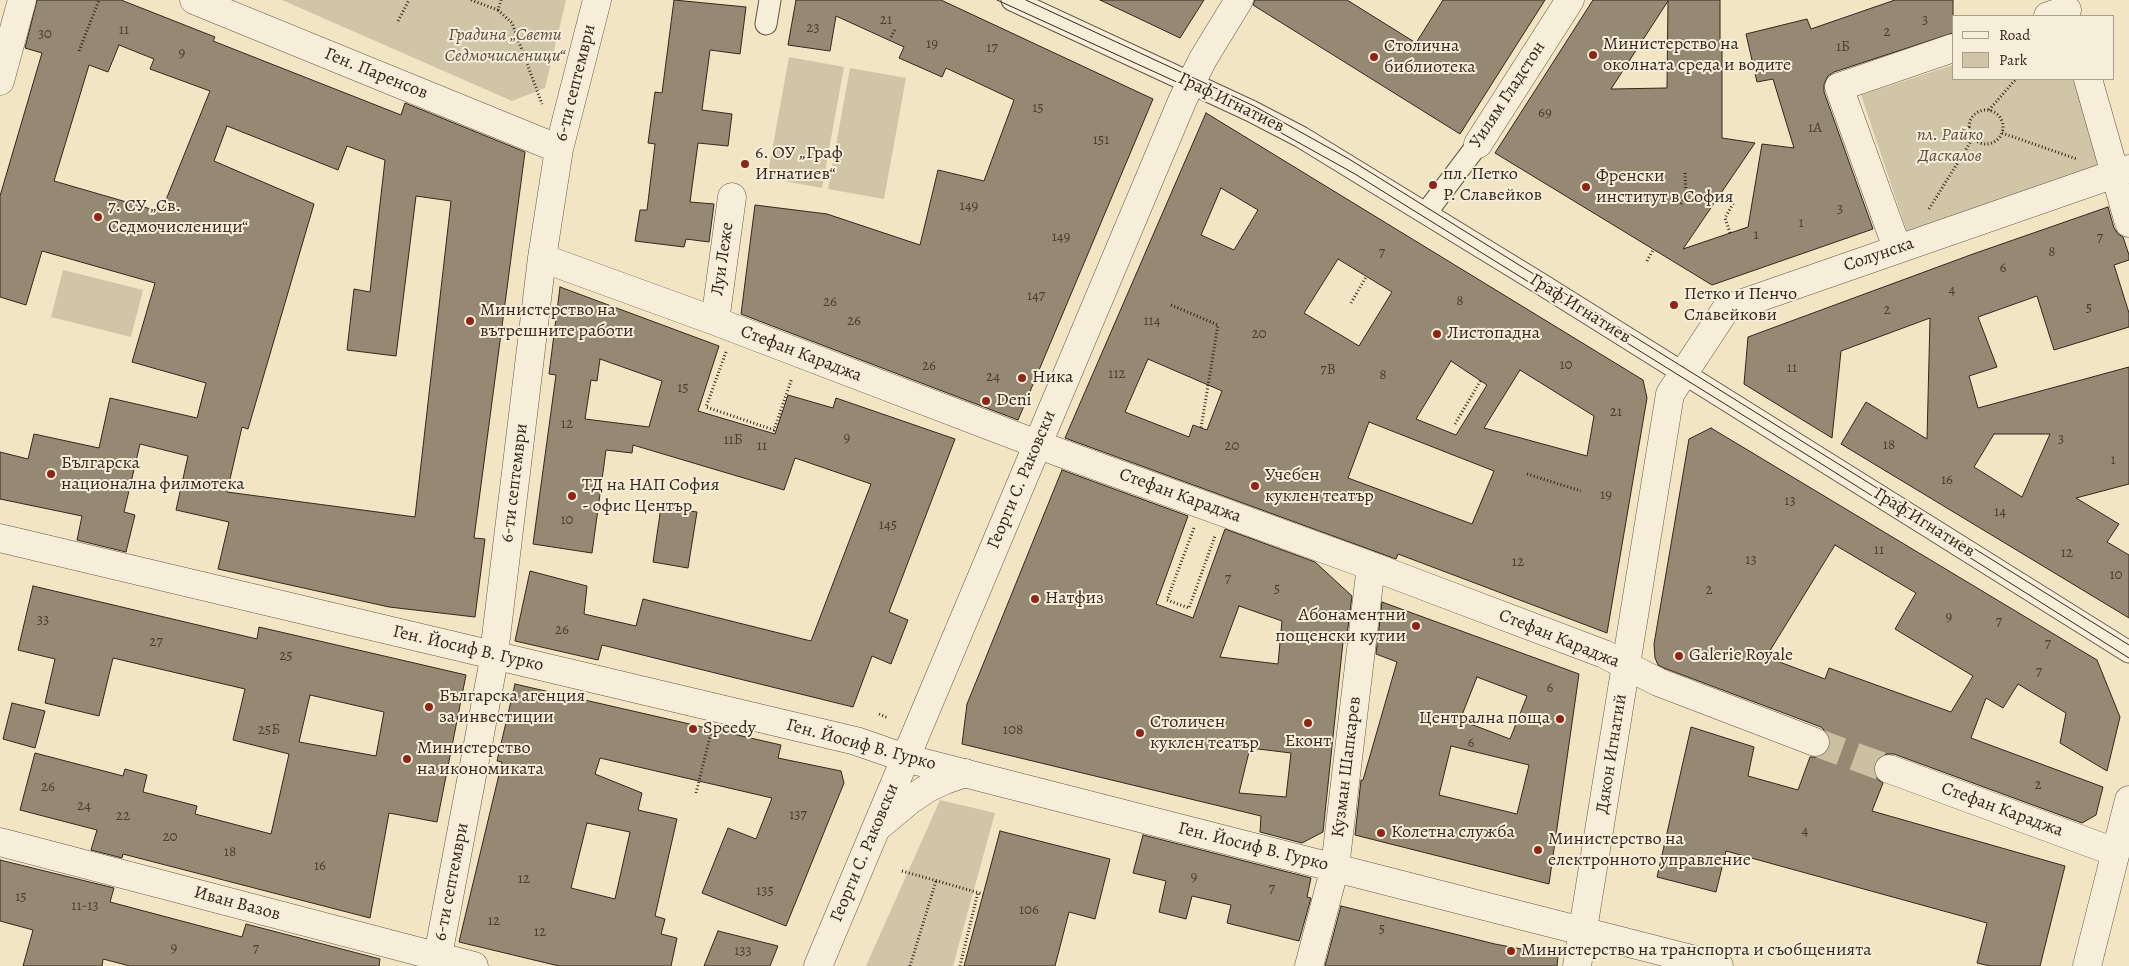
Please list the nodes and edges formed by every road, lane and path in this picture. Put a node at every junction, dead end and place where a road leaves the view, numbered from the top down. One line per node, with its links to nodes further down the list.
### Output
1 (22, 0): 19 (street)
2 (99, 0): 18 (path)
3 (194, 0): 28 (street, Ген. Паренсов)
4 (409, 0): 13 (path)
5 (471, 0): 12 (path)
6 (501, 0): 12 (path)
7 (597, 0): 28 (street, 6-ти септември)
8 (770, 0): 14 (street)
9 (1012, 0): 22 (street, Граф Игнатиев)
10 (1239, 0): 22 (street, Георги С. Раковски)
11 (1570, 0): 27 (street, Уилям Гладстон)
12 (498, 10): 23 (path)
13 (398, 22)
14 (766, 24)
15 (896, 28): 16 (path)
16 (892, 37)
17 (1952, 48): 39 (street)
18 (78, 51)
19 (0, 80)
20 (2015, 80): 24 (path)
21 (2088, 80): 30 (street)
22 (1191, 83): 36 (street, Граф Игнатиев); 52 (street, Георги С. Раковски)
23 (543, 107)
24 (1989, 110): 25 (path); 26 (path)
25 (2002, 133): 26 (path); 29 (path)
26 (1973, 138): 32 (path)
27 (1478, 144): 36 (street, Уилям Гладстон)
28 (559, 149): 41 (street, 6-ти септември)
29 (2061, 153)
30 (2122, 172): 37 (street); 39 (street, Солунска)
31 (1685, 173): 35 (path)
32 (1938, 195)
33 (732, 196): 46 (street, Луи Леже)
34 (1734, 202): 38 (path)
35 (1681, 204)
36 (1426, 213): 49 (street, Граф Игнатиев)
37 (2129, 223)
38 (1730, 233)
39 (1897, 248): 49 (street, Солунска)
40 (1654, 250): 42 (path)
41 (542, 258): 46 (street, Стефан Караджа); 59 (street, 6-ти септември)
42 (1647, 261)
43 (1366, 277): 44 (path)
44 (1351, 304)
45 (1171, 306): 51 (path)
46 (724, 325): 47 (street, Стефан Караджа); 47 (path)
47 (800, 354): 52 (street, Стефан Караджа)
48 (1482, 380): 50 (path)
49 (1677, 384): 58 (street, Граф Игнатиев); 60 (street, Дякон Игнатий)
50 (1455, 424)
51 (1201, 428)
52 (1037, 444): 55 (street, Стефан Караджа); 65 (street, Георги С. Раковски)
53 (1527, 474): 54 (path)
54 (1582, 491)
55 (1213, 508): 55 (path); 57 (street, Стефан Караджа)
56 (0, 538): 59 (street, Ген. Йосиф В. Гурко)
57 (1371, 566): 60 (street, Стефан Караджа); 73 (street, Кузман Шапкарев)
58 (2129, 652)
59 (494, 655): 65 (street, Ген. Йосиф В. Гурко); 79 (street, 6-ти септември)
60 (1627, 666): 64 (street, Стефан Караджа); 78 (street, Дякон Игнатий)
61 (879, 714): 62 (path)
62 (888, 718)
63 (713, 725): 68 (path)
64 (1815, 742)
65 (905, 758): 67 (street, Ген. Йосиф В. Гурко); 70 (street, Георги С. Раковски)
66 (1889, 769): 72 (street, Стефан Караджа)
67 (964, 774): 70 (street); 73 (street, Ген. Йосиф В. Гурко)
68 (696, 793)
69 (2129, 800): 72 (street)
70 (876, 829): 81 (street, Георги С. Раковски)
71 (0, 842): 79 (street, Иван Вазов)
72 (2116, 852): 87 (street)
73 (1335, 868): 78 (street, Ген. Йосиф В. Гурко); 84 (street, Кузман Шапкарев)
74 (902, 871): 75 (path)
75 (936, 881): 76 (path); 82 (path)
76 (978, 892): 77 (path); 83 (path)
77 (983, 894)
78 (1584, 931): 85 (street, Дякон Игнатий); 86 (street, Ген. Йосиф В. Гурко)
79 (437, 961): 80 (street, Иван Вазов)
80 (474, 966)
81 (818, 966)
82 (910, 966)
83 (960, 966)
84 (1310, 966)
85 (1577, 966)
86 (1719, 966)
87 (2087, 966)

